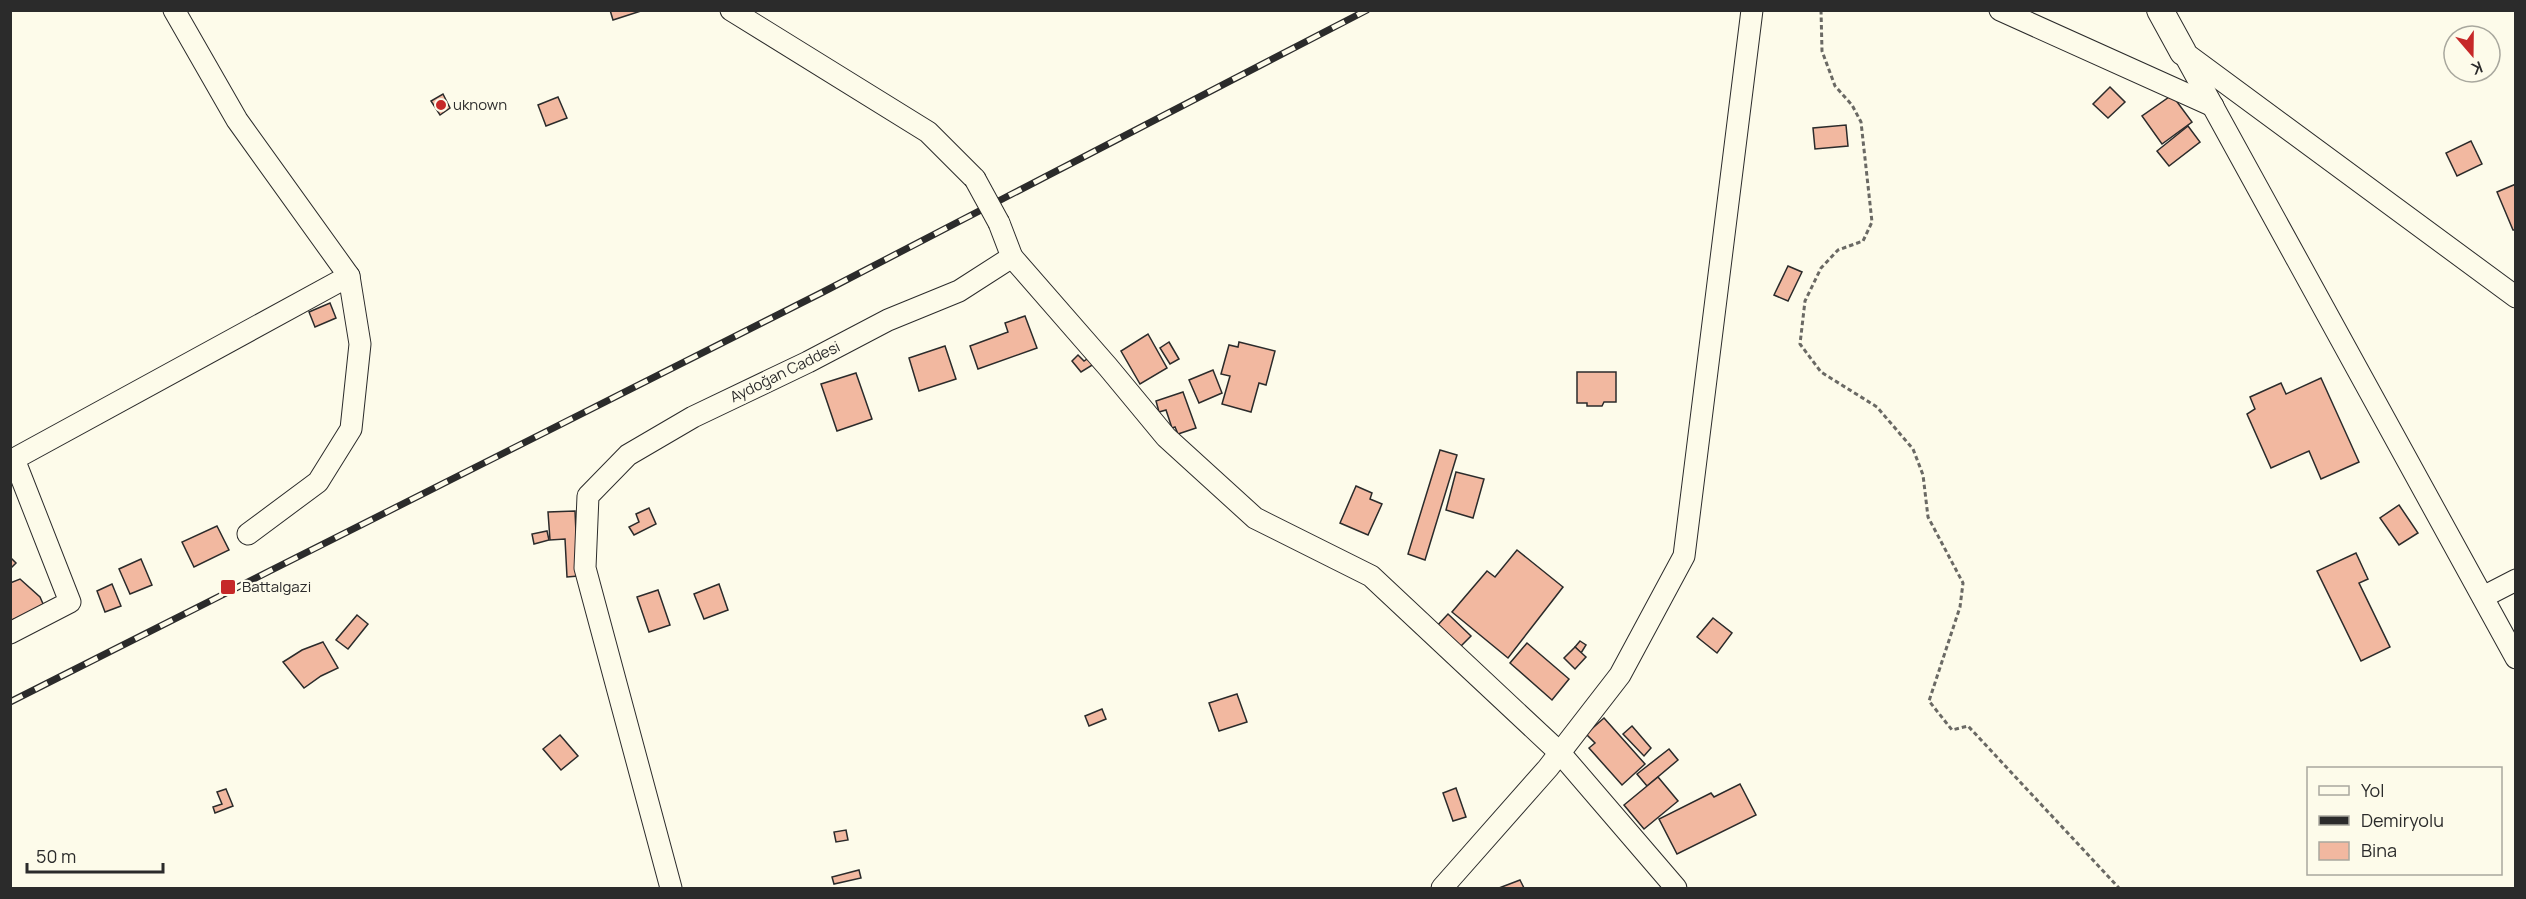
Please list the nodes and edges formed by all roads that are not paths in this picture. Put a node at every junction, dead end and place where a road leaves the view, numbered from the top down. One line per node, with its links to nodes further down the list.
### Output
1 (174, 10): 10 (street)
2 (731, 10): 9 (street, bridge)
3 (1752, 10): 17 (street)
4 (2000, 10): 8 (street)
5 (2160, 10): 7 (main road)
6 (2165, 10): 7 (main road)
7 (2183, 52): 8 (street); 11 (street)
8 (2213, 106): 14 (street)
9 (1012, 257): 17 (street); 18 (street, Aydoğan Caddesi)
10 (349, 276): 12 (street); 15 (street)
11 (2516, 297)
12 (248, 534)
13 (2516, 580): 14 (street)
14 (2483, 597): 16 (street)
15 (10, 633)
16 (2516, 658)
17 (1560, 753): 19 (street); 20 (street)
18 (671, 888)
19 (1442, 888)
20 (1676, 888)

